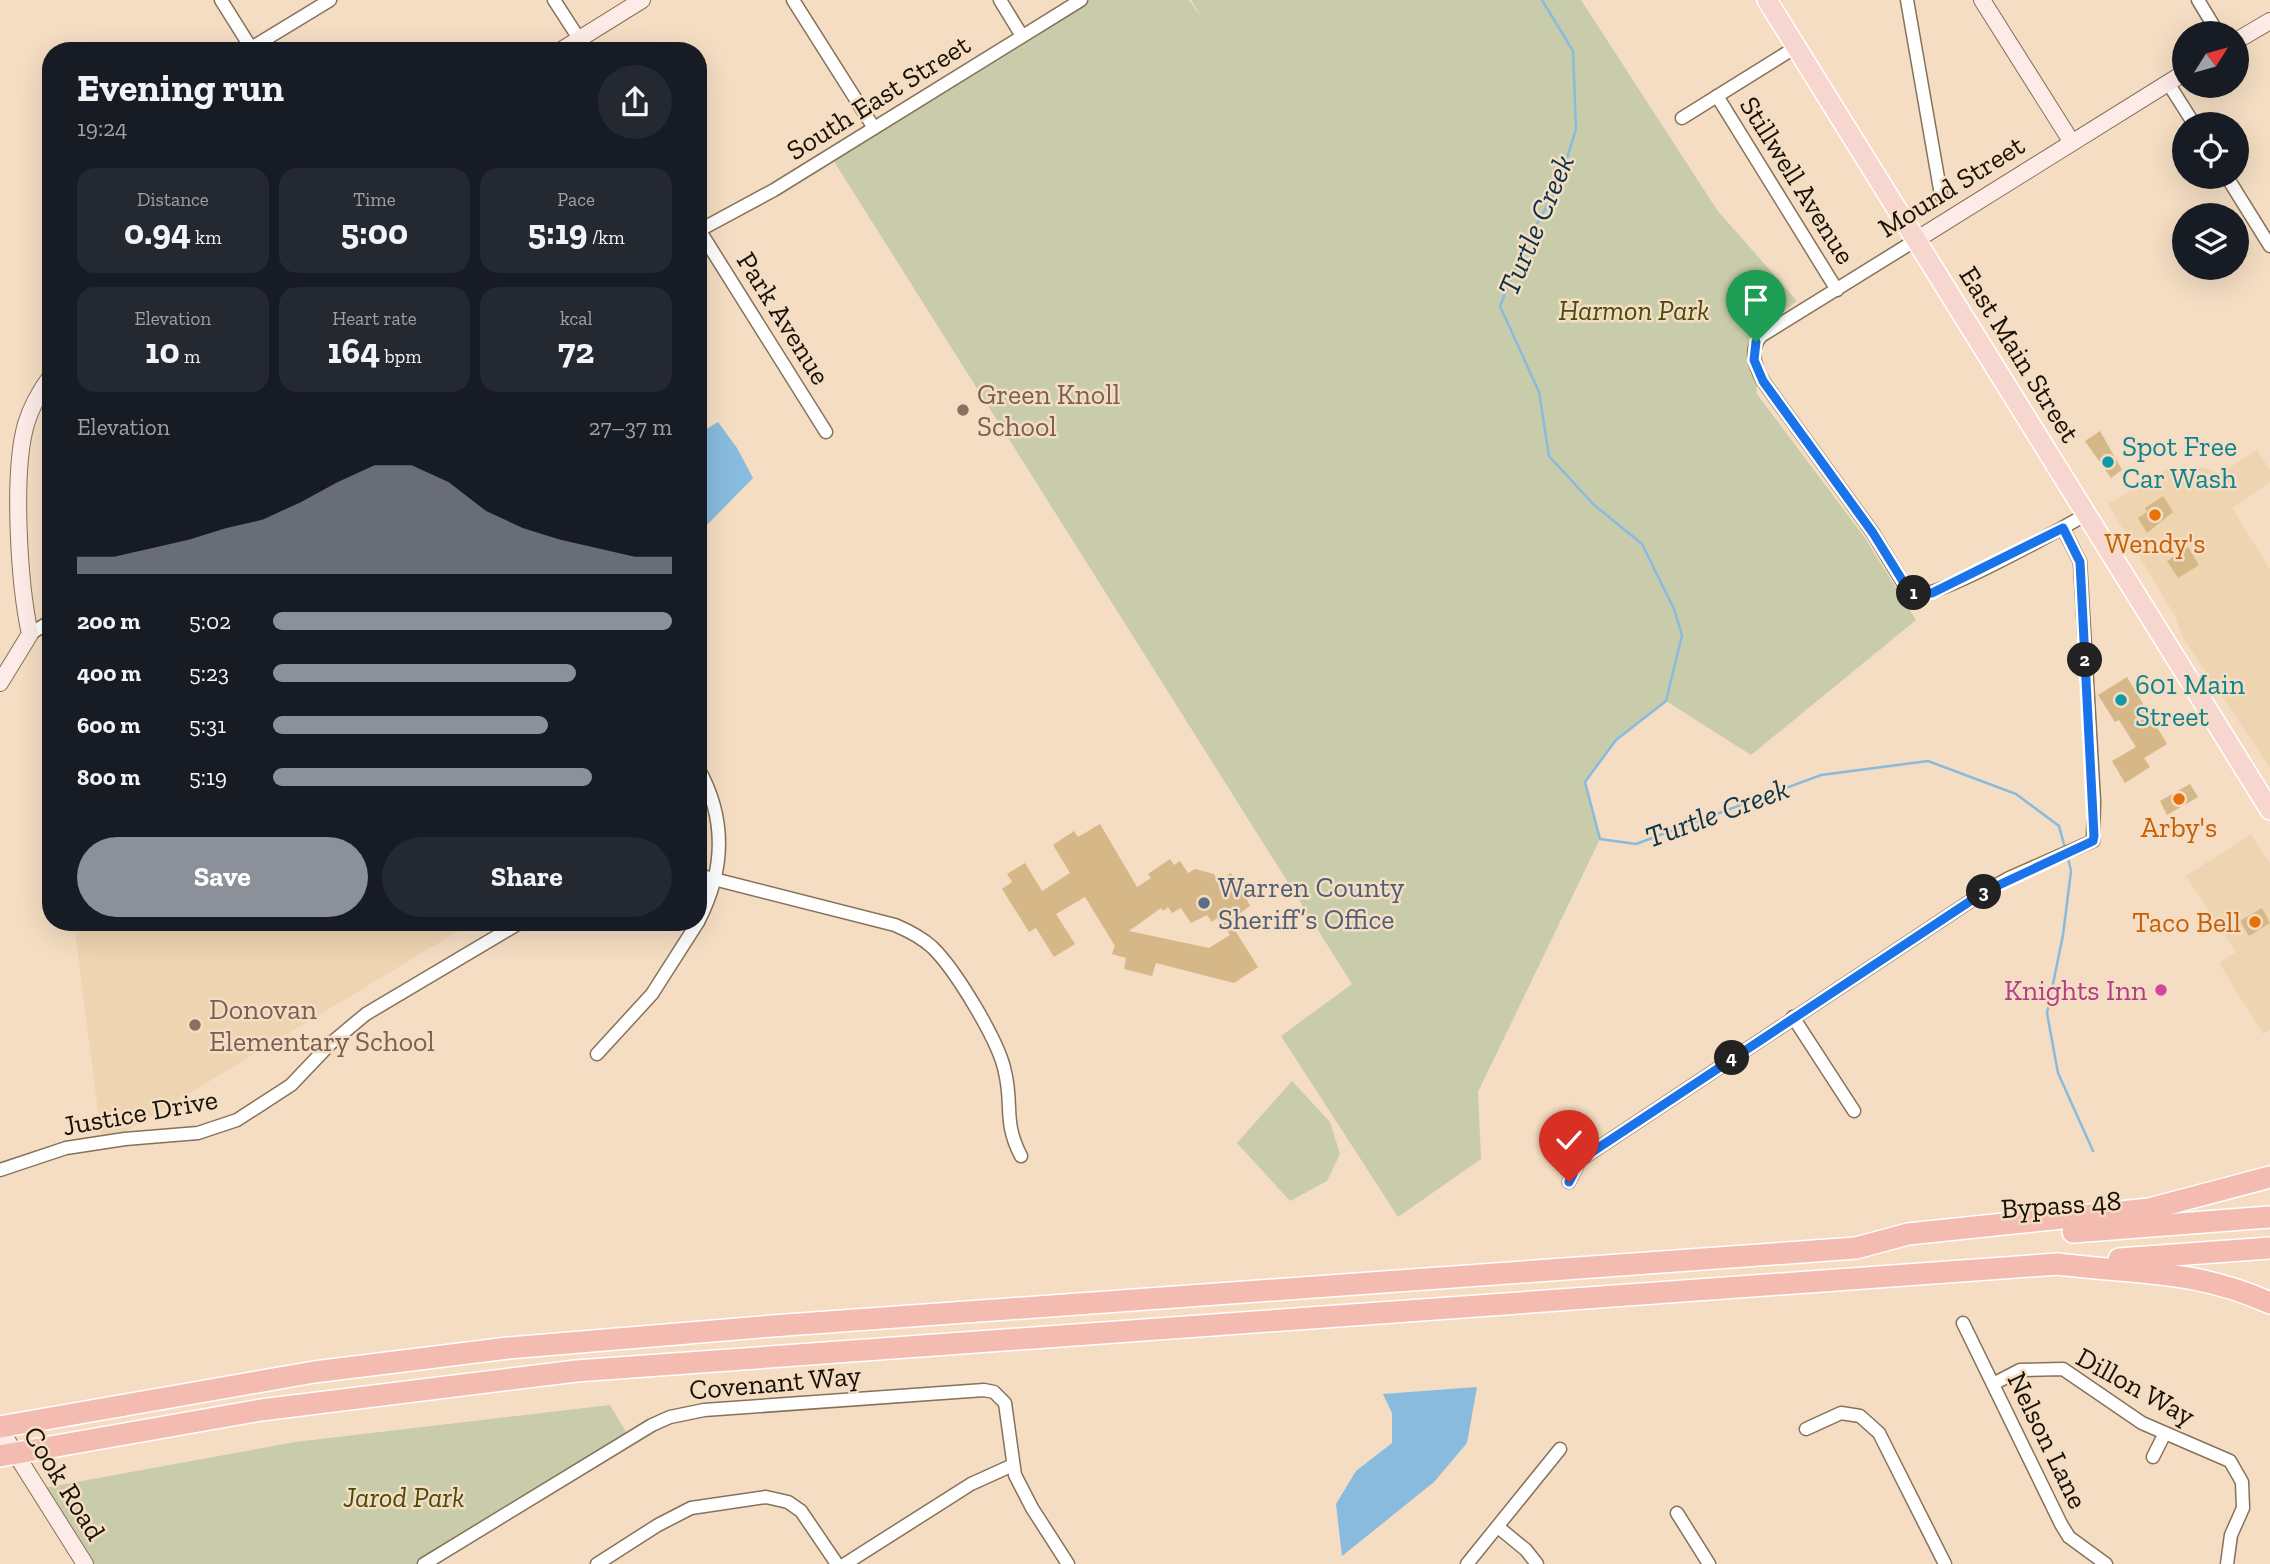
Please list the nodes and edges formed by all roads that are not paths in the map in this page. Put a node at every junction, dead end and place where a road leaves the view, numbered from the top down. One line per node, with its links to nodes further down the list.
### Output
1 (221, 0): 16 (street)
2 (330, 0): 17 (street)
3 (554, 0): 18 (street)
4 (642, 0): 19 (street)
5 (793, 0): 26 (street)
6 (999, 0): 15 (street)
7 (1081, 0): 15 (street, South East Street)
8 (1767, 0): 20 (main road, East Main Street)
9 (1907, 0): 29 (street)
10 (1982, 0): 27 (street)
11 (2197, 0): 12 (street)
12 (2210, 21)
13 (2270, 21): 14 (street)
14 (2249, 33)
15 (1022, 36): 26 (street, South East Street)
16 (248, 42)
17 (263, 42)
18 (581, 42)
19 (587, 42)
20 (1796, 47): 23 (street); 31 (main road, East Main Street)
21 (2172, 80): 22 (street, Mound Street)
22 (2168, 83): 24 (street); 27 (street, Mound Street)
23 (1717, 96): 25 (street); 34 (street, Stillwell Avenue)
24 (2186, 112)
25 (1682, 118)
26 (874, 128): 30 (street, South East Street)
27 (2071, 141): 31 (street, Mound Street)
28 (2234, 189): 33 (street)
29 (1941, 195)
30 (707, 226)
31 (1916, 240): 34 (street, Mound Street); 37 (main road, East Main Street)
32 (707, 243): 36 (street, Park Avenue)
33 (2270, 246)
34 (1837, 290): 38 (street, Mound Street)
35 (42, 393): 40 (street)
36 (826, 432)
37 (2087, 514): 38 (street); 43 (main road, East Main Street)
38 (2063, 528): 49 (street)
39 (42, 627): 40 (street)
40 (30, 634): 41 (street)
41 (0, 683)
42 (707, 790): 45 (street)
43 (2270, 810)
44 (707, 877): 45 (street)
45 (716, 879): 46 (street); 52 (street)
46 (707, 900)
47 (506, 931): 53 (street, Justice Drive)
48 (692, 931): 50 (street)
49 (1793, 1017): 51 (street); 55 (street)
50 (597, 1054)
51 (1854, 1111)
52 (1021, 1156)
53 (0, 1170)
54 (2270, 1177): 57 (highway)
55 (1569, 1182)
56 (2270, 1217): 57 (highway, Bypass 48)
57 (1856, 1248): 63 (highway)
58 (2270, 1248): 59 (highway, Bypass 48)
59 (2058, 1264): 60 (highway); 67 (highway)
60 (2270, 1303)
61 (1964, 1323): 62 (street, Nelson Lane)
62 (1993, 1384): 65 (street, Dillon Way); 82 (street, Nelson Lane)
63 (0, 1428): 67 (street, Cook Road)
64 (1806, 1429): 81 (street)
65 (2165, 1433): 68 (street); 83 (street, Dillon Way)
66 (1560, 1450): 71 (street)
67 (8, 1455): 72 (street, Cook Road)
68 (2153, 1457)
69 (1013, 1465): 73 (street, Covenant Way); 76 (street); 77 (street)
70 (1677, 1513): 80 (street)
71 (1497, 1527): 78 (street); 79 (street)
72 (85, 1564)
73 (424, 1564)
74 (597, 1564): 75 (street)
75 (837, 1564)
76 (845, 1564)
77 (1068, 1564)
78 (1467, 1564)
79 (1537, 1564)
80 (1709, 1564)
81 (1945, 1564)
82 (2106, 1564)
83 (2227, 1564)

